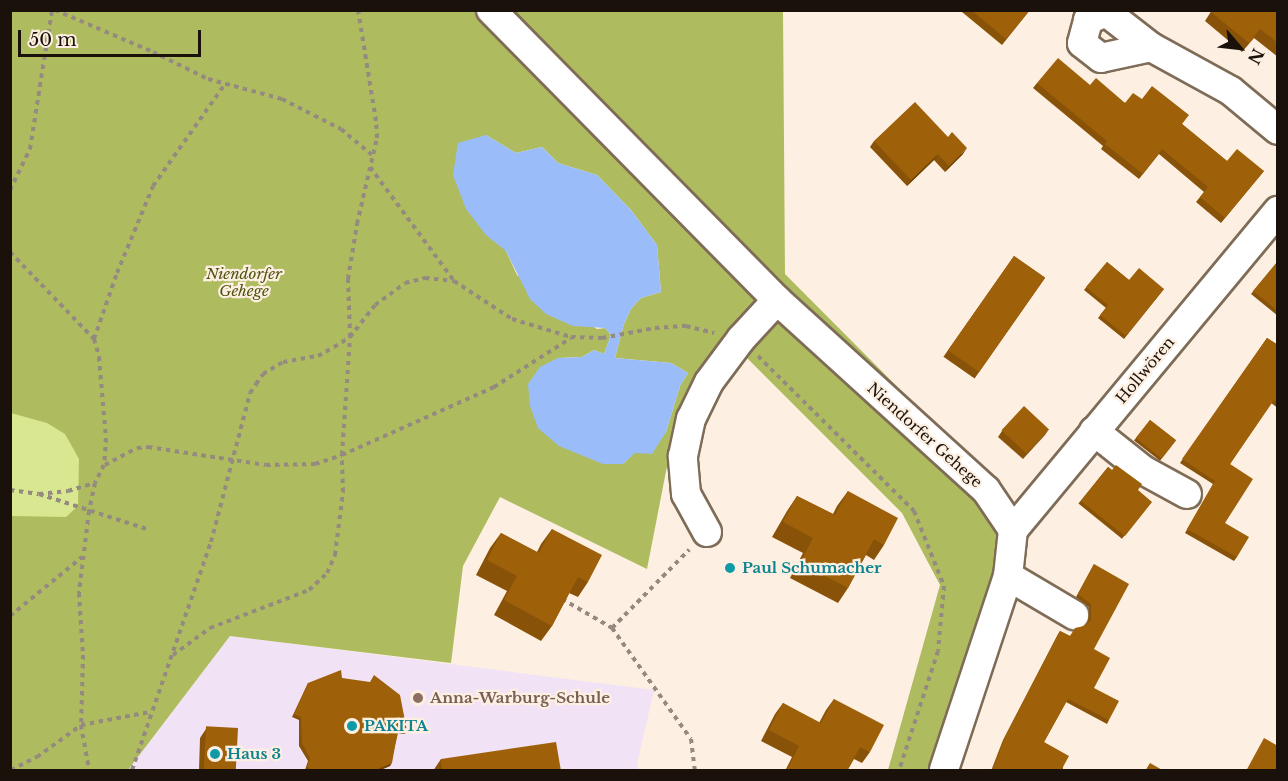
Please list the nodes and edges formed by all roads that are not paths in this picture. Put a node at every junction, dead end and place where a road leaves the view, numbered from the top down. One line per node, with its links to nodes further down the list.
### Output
1 (491, 10): 5 (street, Niendorfer Gehege)
2 (1151, 47): 3 (street)
3 (1278, 130)
4 (1278, 211): 6 (street, Hollwören)
5 (777, 300): 8 (street, Niendorfer Gehege); 9 (street)
6 (1094, 431): 7 (street); 8 (street, Hollwören)
7 (1187, 494)
8 (1013, 530): 10 (street)
9 (706, 532)
10 (1008, 576): 11 (street); 12 (street)
11 (1074, 615)
12 (944, 771)

